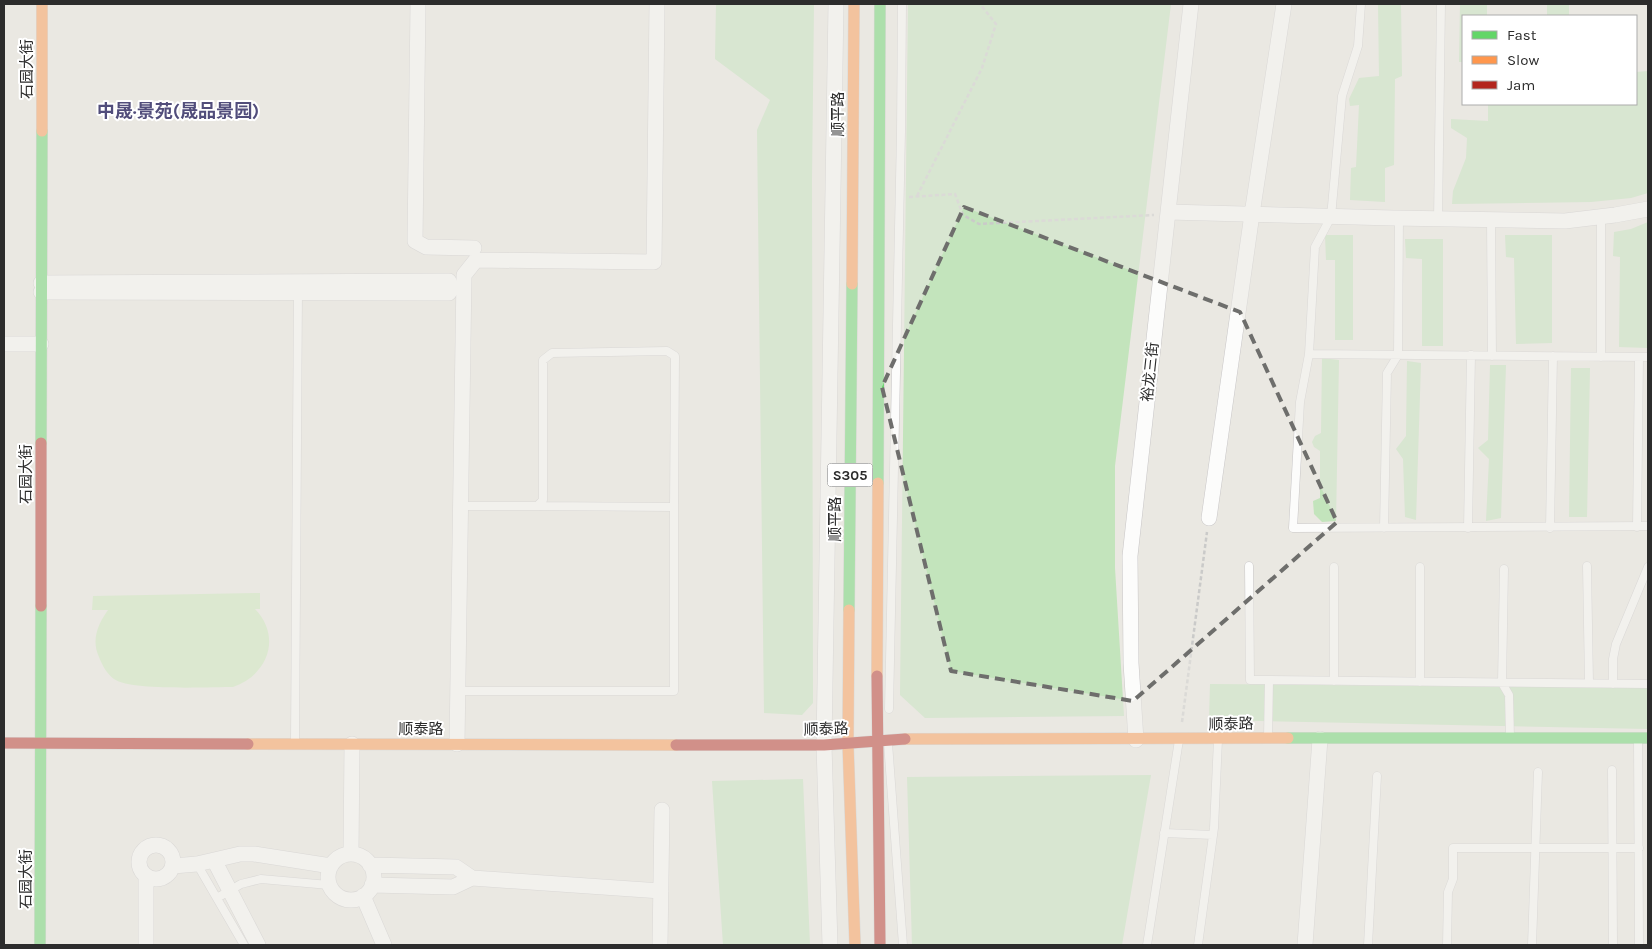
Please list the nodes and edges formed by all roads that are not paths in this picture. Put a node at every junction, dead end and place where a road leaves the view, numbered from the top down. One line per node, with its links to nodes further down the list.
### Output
1 (42, 4): 21 (street, 石园大街)
2 (418, 4): 20 (street)
3 (657, 4): 34 (street)
4 (836, 4): 72 (street)
5 (854, 4): 71 (street, 顺平路 / S305)
6 (880, 4): 58 (street, S305)
7 (902, 4): 57 (lane)
8 (1191, 4): 13 (street, 裕龙三街)
9 (1284, 4): 14 (street)
10 (1361, 4): 15 (lane)
11 (1441, 4): 18 (lane)
12 (1648, 209): 16 (street)
13 (1168, 212): 14 (street); 63 (street, 裕龙三街)
14 (1252, 214): 15 (street); 37 (street)
15 (1331, 217): 17 (street); 26 (lane)
16 (1602, 217): 19 (street); 31 (lane)
17 (1399, 218): 18 (street); 27 (lane)
18 (1438, 219): 19 (street)
19 (1491, 220): 29 (lane)
20 (474, 248)
21 (42, 287): 22 (street); 25 (street, 石园大街)
22 (298, 287): 23 (street); 68 (lane)
23 (449, 287)
24 (4, 344): 25 (street)
25 (42, 344): 67 (street, 石园大街)
26 (1309, 354): 27 (lane); 40 (lane)
27 (1398, 355): 28 (lane); 40 (lane)
28 (1471, 356): 29 (lane); 41 (lane)
29 (1492, 356): 30 (lane)
30 (1553, 356): 31 (lane); 42 (lane)
31 (1601, 357): 32 (lane)
32 (1639, 357): 33 (lane); 38 (lane)
33 (1648, 357)
34 (460, 506): 35 (lane); 56 (street)
35 (537, 506): 36 (lane); 36 (lane)
36 (674, 507): 56 (lane)
37 (1209, 518)
38 (1637, 526): 39 (lane); 42 (lane)
39 (1648, 526)
40 (1384, 528): 41 (lane)
41 (1468, 528): 42 (lane)
42 (1550, 528)
43 (1250, 566): 49 (lane)
44 (1587, 566): 53 (lane)
45 (1420, 567): 51 (lane)
46 (1648, 567): 54 (lane)
47 (1334, 568): 50 (lane)
48 (1504, 568): 52 (lane)
49 (1269, 680): 50 (lane); 62 (lane)
50 (1334, 681): 51 (lane)
51 (1420, 682): 52 (lane)
52 (1502, 683): 53 (lane); 60 (lane)
53 (1589, 683): 54 (lane)
54 (1613, 684): 55 (lane)
55 (1648, 684)
56 (458, 691): 70 (street)
57 (889, 721)
58 (884, 738): 63 (street, 顺泰路); 71 (street, 顺泰路); 105 (street, S305); 106 (lane)
59 (1320, 738): 60 (street, 顺泰路); 62 (street, 顺泰路); 109 (street)
60 (1510, 738): 61 (street, 顺泰路)
61 (1643, 738): 81 (lane)
62 (1268, 739): 65 (street, 顺泰路)
63 (1136, 740): 64 (street, 顺泰路)
64 (1179, 740): 65 (street, 顺泰路); 77 (lane)
65 (1218, 740): 78 (lane)
66 (4, 743): 67 (street, 顺泰路)
67 (41, 743): 68 (street, 顺泰路); 97 (street, 石园大街)
68 (295, 744): 69 (street, 顺泰路)
69 (352, 744): 70 (street, 顺泰路); 82 (street)
70 (457, 744): 72 (street, 顺泰路)
71 (848, 744): 72 (street, 顺泰路); 104 (street, 顺平路 / S305)
72 (824, 746): 103 (street)
73 (1612, 770): 80 (lane)
74 (1538, 772): 79 (lane)
75 (1377, 776): 110 (lane)
76 (662, 810): 93 (street)
77 (1164, 834): 78 (lane); 107 (lane)
78 (1213, 834): 108 (lane)
79 (1536, 848): 80 (lane); 111 (lane); 112 (lane)
80 (1613, 848): 81 (lane); 113 (lane)
81 (1638, 848): 95 (lane)
82 (351, 854): 85 (street); 87 (street)
83 (214, 860): 84 (street); 87 (street); 91 (street)
84 (197, 864): 86 (street); 94 (lane)
85 (370, 865): 89 (street); 92 (street)
86 (172, 866): 88 (street); 88 (street)
87 (331, 866): 90 (street)
88 (146, 877): 98 (street)
89 (472, 878): 92 (street); 93 (street)
90 (329, 885): 91 (lane); 92 (street)
91 (230, 890): 94 (lane); 100 (street)
92 (368, 891): 101 (street)
93 (660, 891): 102 (street)
94 (217, 898): 99 (lane)
95 (1639, 898): 96 (lane); 114 (lane)
96 (1648, 898)
97 (40, 945)
98 (146, 945)
99 (244, 945)
100 (258, 945)
101 (384, 945)
102 (660, 945)
103 (830, 945)
104 (855, 945)
105 (880, 945)
106 (903, 945)
107 (1147, 945)
108 (1198, 945)
109 (1305, 945)
110 (1368, 945)
111 (1447, 945)
112 (1532, 945)
113 (1613, 945)
114 (1639, 945)

